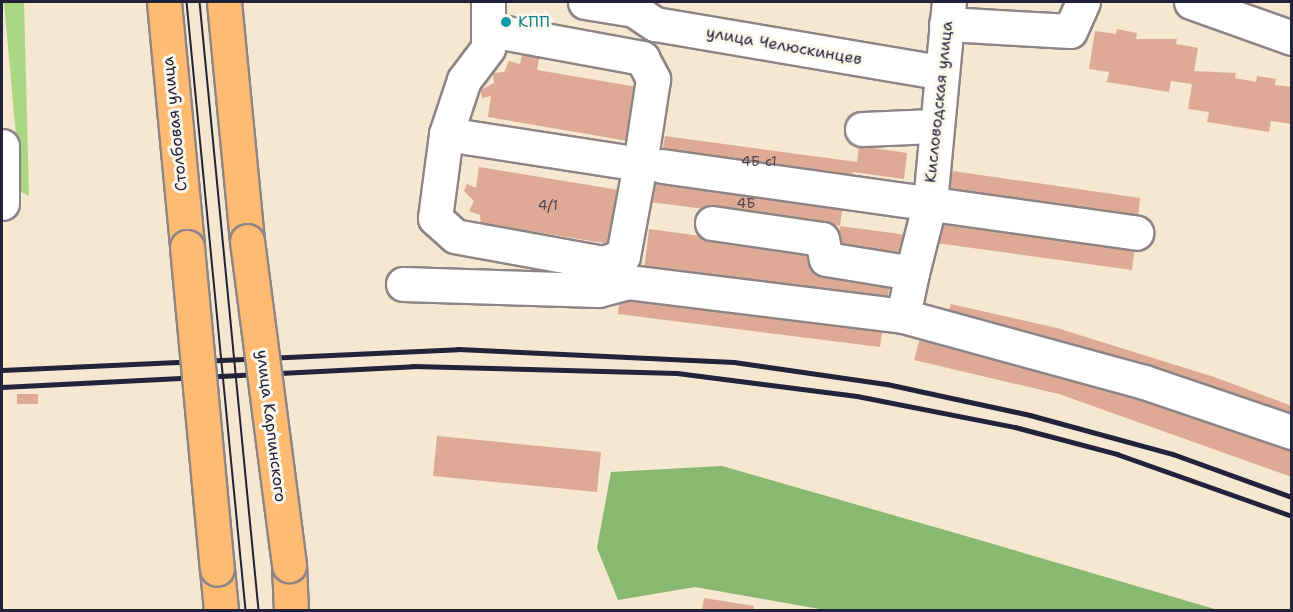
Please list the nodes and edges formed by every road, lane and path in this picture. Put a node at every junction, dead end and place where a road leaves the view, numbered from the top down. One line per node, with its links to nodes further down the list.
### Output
1 (164, 2): 24 (main road, Столбовая улица, bridge)
2 (224, 2): 25 (main road, улица Карпинского, bridge)
3 (585, 2): 6 (street, улица Челюскинцев)
4 (1083, 2): 7 (street)
5 (1191, 2): 9 (street)
6 (635, 6): 10 (street, улица Челюскинцев)
7 (948, 13): 10 (street, Кисловодская улица)
8 (489, 16): 13 (street); 15 (street)
9 (1292, 38)
10 (938, 72): 11 (street, Кисловодская улица)
11 (935, 126): 12 (street); 16 (street, Кисловодская улица)
12 (862, 129)
13 (446, 134): 15 (street); 15 (street)
14 (2, 146): 17 (street)
15 (651, 165): 16 (street)
16 (930, 202): 19 (street); 20 (street, Кисловодская улица)
17 (2, 203)
18 (712, 223): 20 (street)
19 (1136, 233)
20 (912, 273): 22 (street, Кисловодская улица)
21 (403, 284): 22 (street)
22 (903, 316): 23 (street)
23 (1292, 432)
24 (221, 610)
25 (291, 610)

